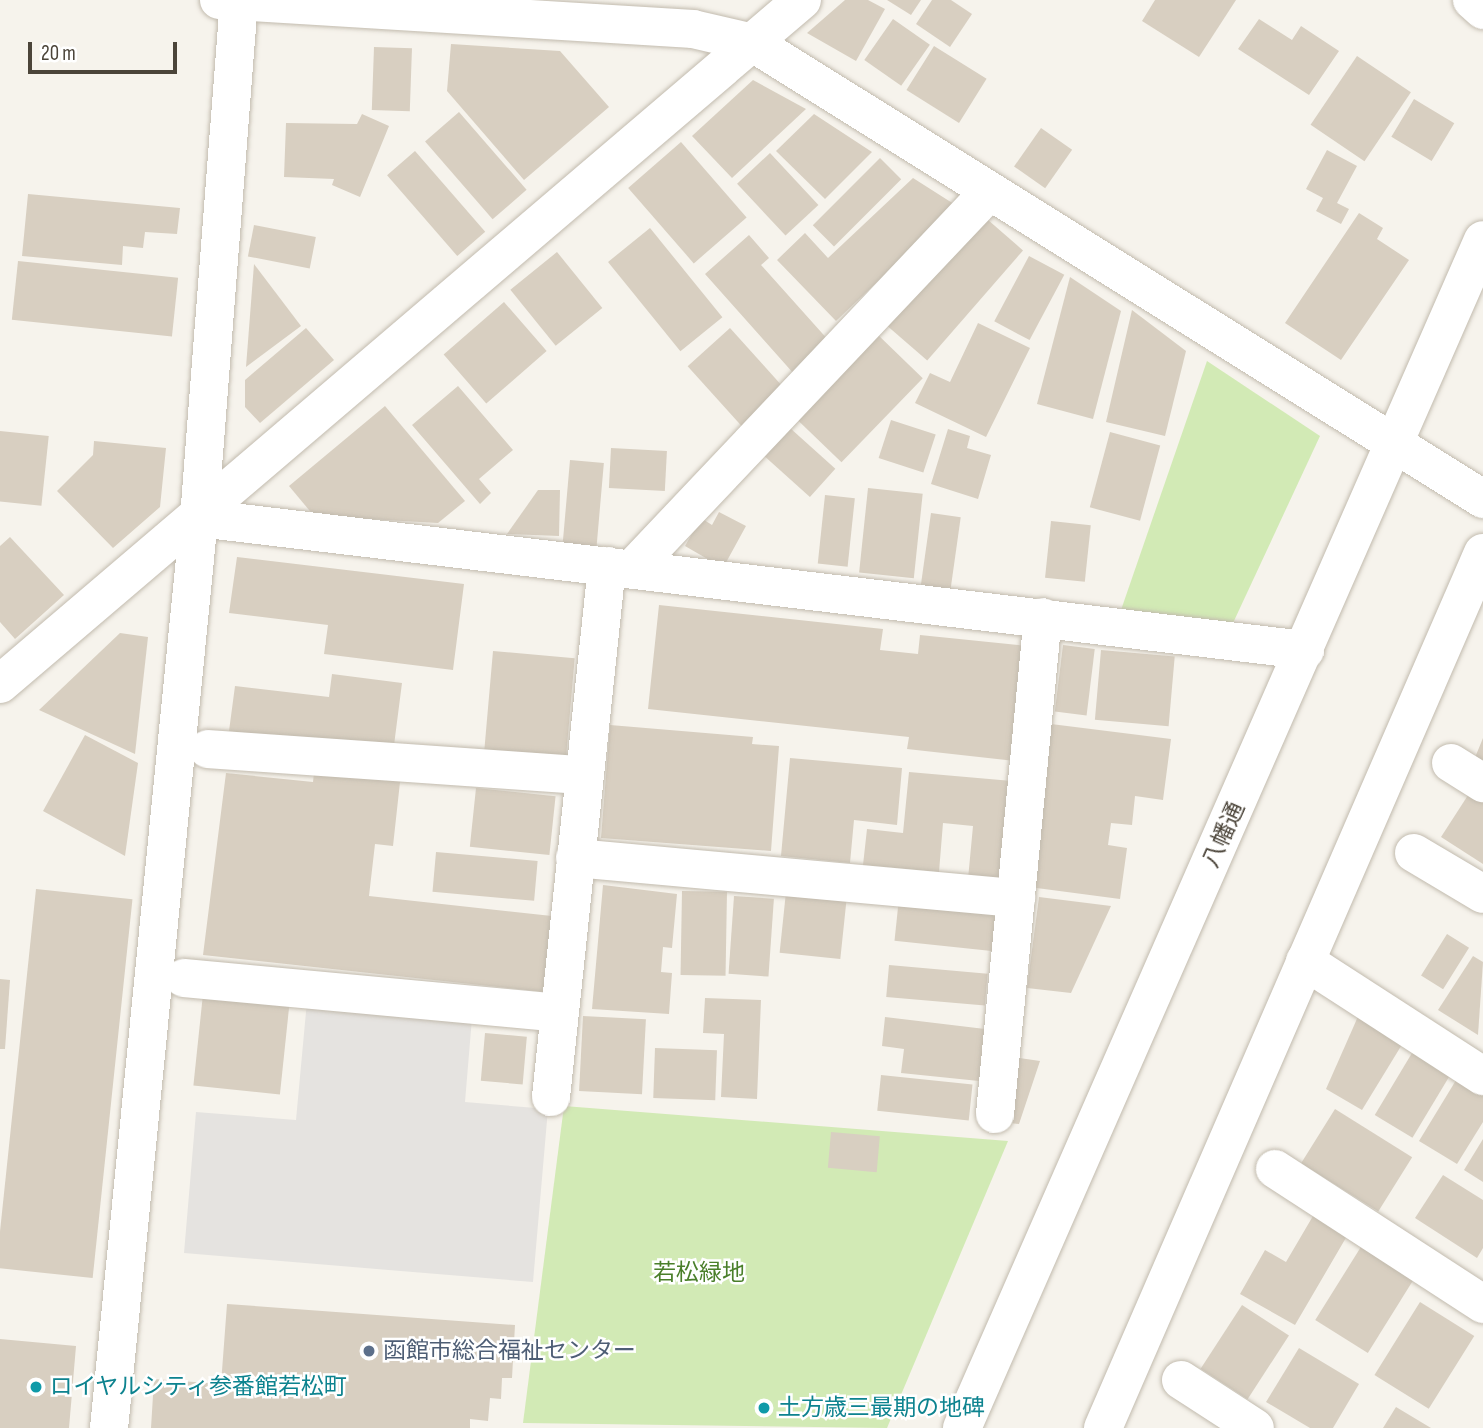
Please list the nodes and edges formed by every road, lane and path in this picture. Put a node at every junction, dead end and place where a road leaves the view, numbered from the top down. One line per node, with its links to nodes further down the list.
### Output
1 (802, 0): 5 (street)
2 (1472, 0): 4 (street)
3 (232, 1): 5 (street); 10 (street)
4 (1483, 10)
5 (753, 43): 6 (street); 10 (street)
6 (988, 193): 8 (street); 12 (street)
7 (1483, 240): 8 (street, 八幡通)
8 (1397, 446): 9 (street); 14 (street, 八幡通)
9 (1483, 499)
10 (199, 518): 12 (street); 15 (street); 33 (street)
11 (1483, 553): 24 (street)
12 (620, 567): 13 (street); 18 (street)
13 (1043, 617): 14 (street); 23 (street)
14 (1305, 650): 34 (street, 八幡通)
15 (0, 684)
16 (208, 749): 18 (street)
17 (1451, 763): 19 (street)
18 (584, 775): 21 (street)
19 (1483, 783)
20 (1414, 853): 22 (street)
21 (575, 858): 23 (street); 26 (street)
22 (1483, 894)
23 (1016, 898): 29 (street)
24 (1305, 961): 27 (street); 35 (street)
25 (184, 978): 26 (street)
26 (559, 1013): 28 (street)
27 (1483, 1076)
28 (551, 1097)
29 (995, 1114)
30 (1275, 1169): 31 (street)
31 (1483, 1304)
32 (1181, 1380): 36 (street)
33 (109, 1428)
34 (962, 1428)
35 (1103, 1428)
36 (1255, 1428)

